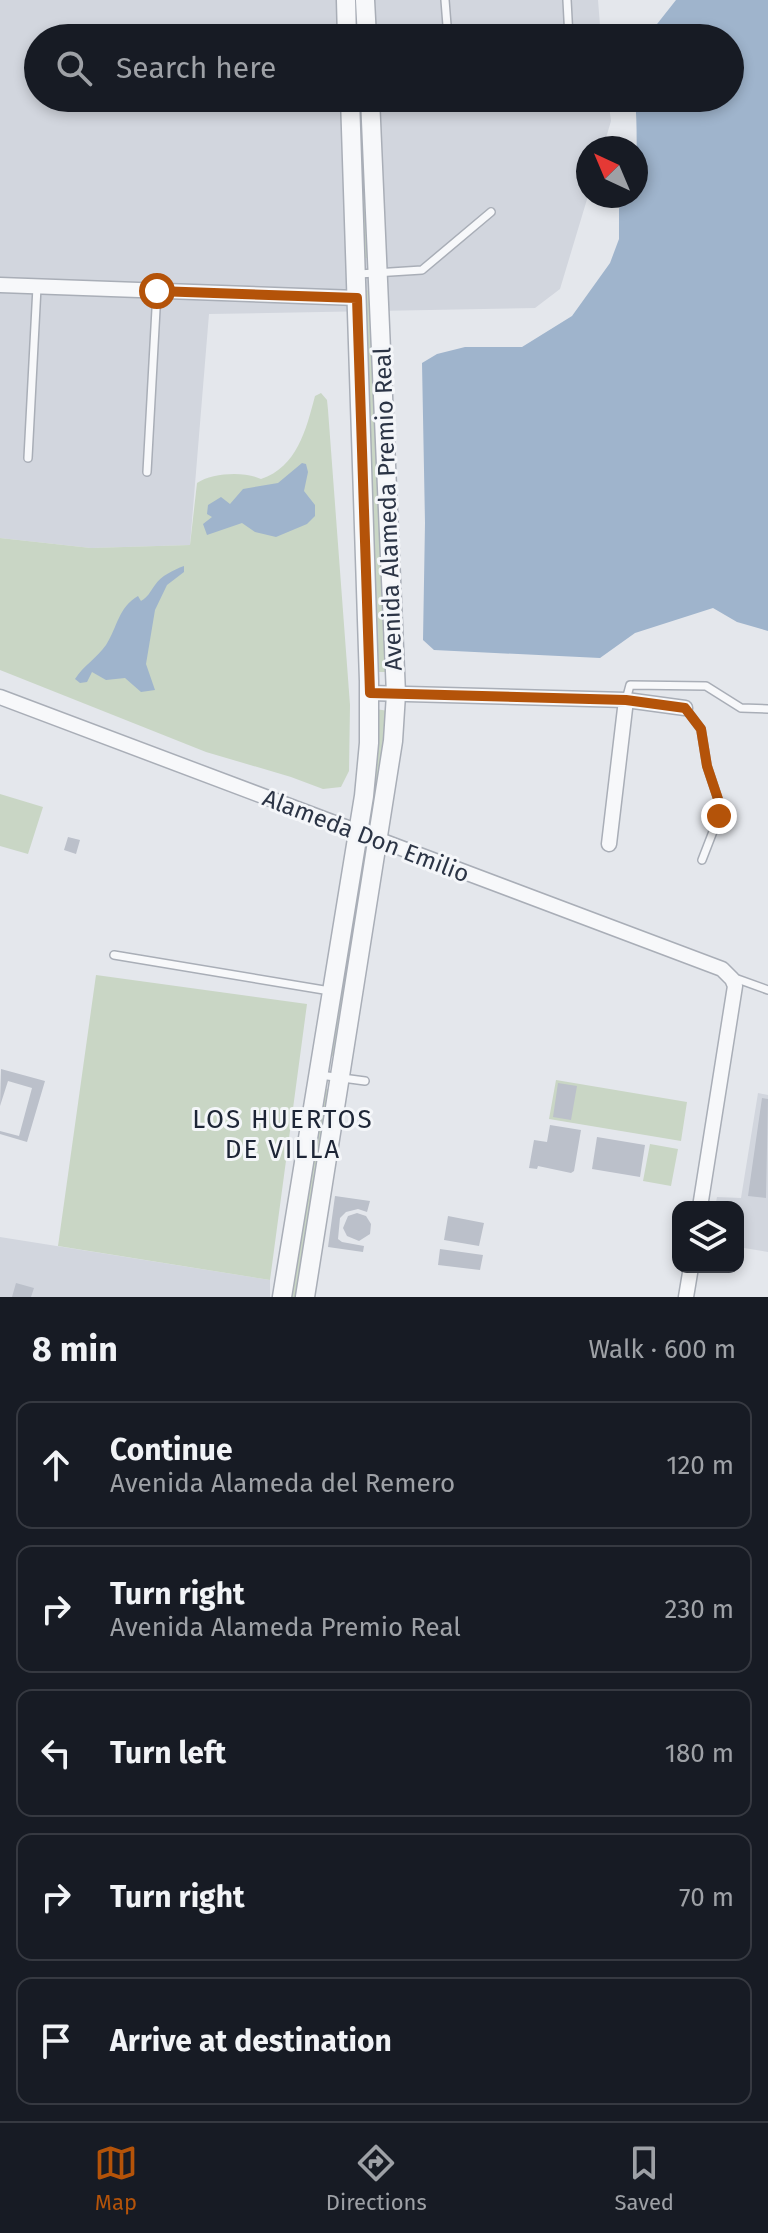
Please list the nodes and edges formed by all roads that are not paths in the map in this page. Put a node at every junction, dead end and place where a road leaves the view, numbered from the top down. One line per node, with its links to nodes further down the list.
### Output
1 (346, 0): 5 (street)
2 (365, 0): 6 (street)
3 (445, 0): 7 (lane)
4 (567, 0): 8 (lane)
5 (347, 24)
6 (366, 24)
7 (447, 24)
8 (568, 24)
9 (350, 112): 13 (street, Avenida Alameda Premio Real)
10 (371, 112): 12 (street, Avenida Alameda Premio Real)
11 (491, 212): 12 (lane)
12 (379, 273): 13 (lane); 21 (street, Avenida Alameda Premio Real)
13 (356, 274): 17 (street, Avenida Alameda Premio Real)
14 (0, 285): 15 (street)
15 (37, 287): 16 (street); 18 (lane)
16 (157, 291): 17 (street); 19 (lane)
17 (357, 298): 20 (street, Avenida Alameda Premio Real)
18 (28, 458)
19 (147, 472)
20 (370, 693): 21 (street); 26 (street, Avenida Alameda Premio Real)
21 (396, 694): 23 (street); 27 (street, Avenida Alameda Premio Real)
22 (0, 697): 26 (street, Alameda Don Emilio)
23 (626, 700): 24 (street); 25 (lane); 28 (street)
24 (685, 708): 29 (lane)
25 (768, 709)
26 (357, 833): 27 (street, Alameda Don Emilio); 33 (street, Avenida Alameda Premio Real)
27 (377, 840): 31 (street, Alameda Don Emilio); 35 (street, Avenida Alameda Premio Real)
28 (609, 844)
29 (702, 860)
30 (114, 955): 33 (lane)
31 (730, 976): 32 (lane); 37 (street)
32 (768, 990)
33 (332, 991): 34 (street, Avenida Alameda Premio Real)
34 (318, 1074): 35 (lane); 39 (street, Avenida Alameda Premio Real)
35 (340, 1078): 36 (lane); 40 (street, Avenida Alameda Premio Real)
36 (365, 1081)
37 (701, 1201)
38 (690, 1273): 41 (street)
39 (282, 1297)
40 (305, 1297)
41 (686, 1297)

